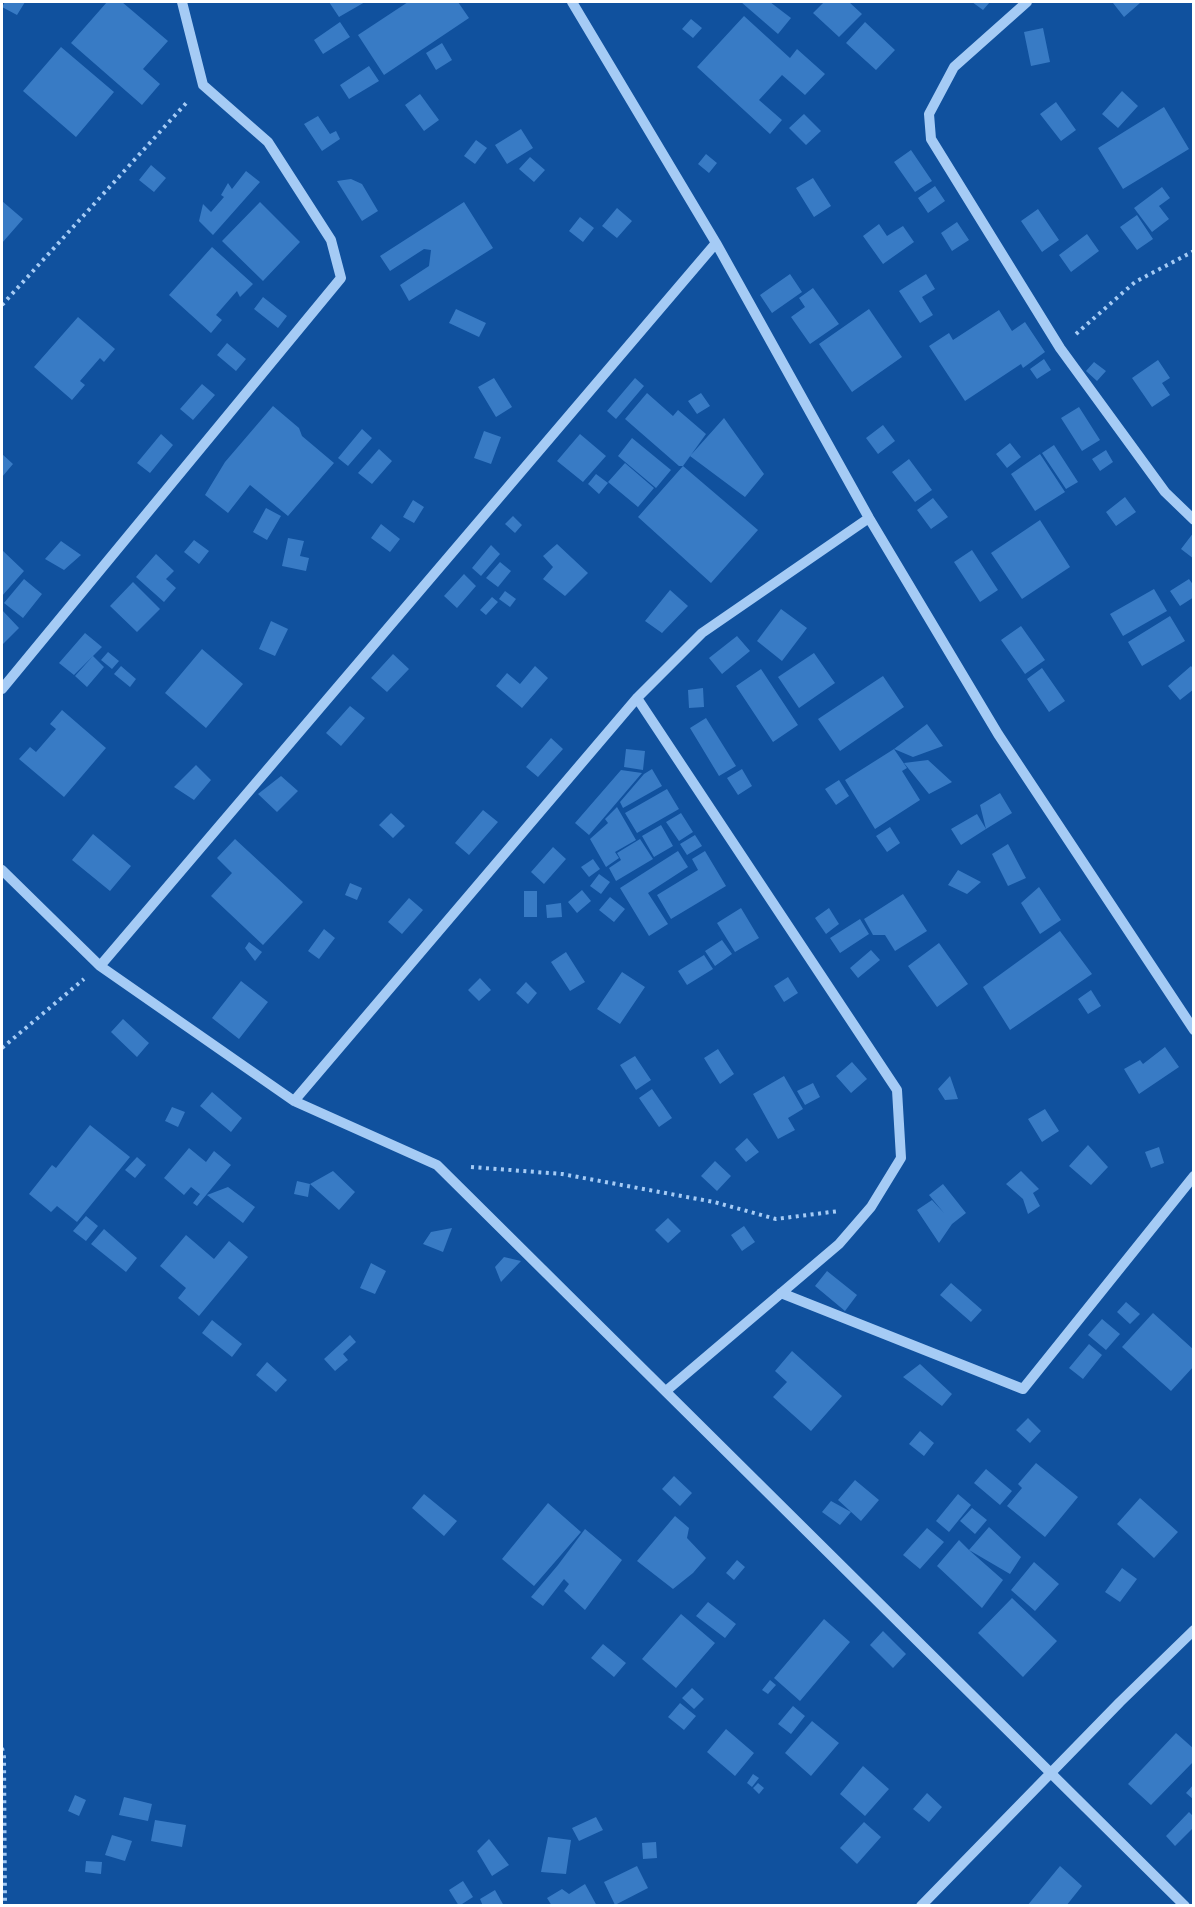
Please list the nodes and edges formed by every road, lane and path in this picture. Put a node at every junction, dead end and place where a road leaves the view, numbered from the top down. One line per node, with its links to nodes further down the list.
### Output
1 (182, 2): 4 (street)
2 (572, 2): 5 (street)
3 (1027, 2): 8 (street)
4 (203, 85): 7 (path); 11 (street)
5 (716, 243): 9 (street); 14 (street)
6 (1194, 251): 8 (path)
7 (2, 305)
8 (1060, 348): 10 (street)
9 (869, 518): 12 (street); 15 (street)
10 (1194, 520)
11 (2, 688)
12 (637, 698): 17 (street); 20 (street)
13 (2, 870): 14 (street)
14 (100, 966): 16 (path); 17 (street)
15 (1194, 1030)
16 (2, 1048)
17 (294, 1101): 18 (street)
18 (437, 1165): 20 (path); 22 (street)
19 (1194, 1176): 21 (street)
20 (871, 1207): 21 (street)
21 (781, 1293): 22 (street)
22 (666, 1391): 25 (street)
23 (1194, 1630): 25 (street)
24 (2, 1748): 26 (path)
25 (1053, 1772): 27 (street); 28 (street)
26 (5, 1905)
27 (921, 1905)
28 (1185, 1905)

